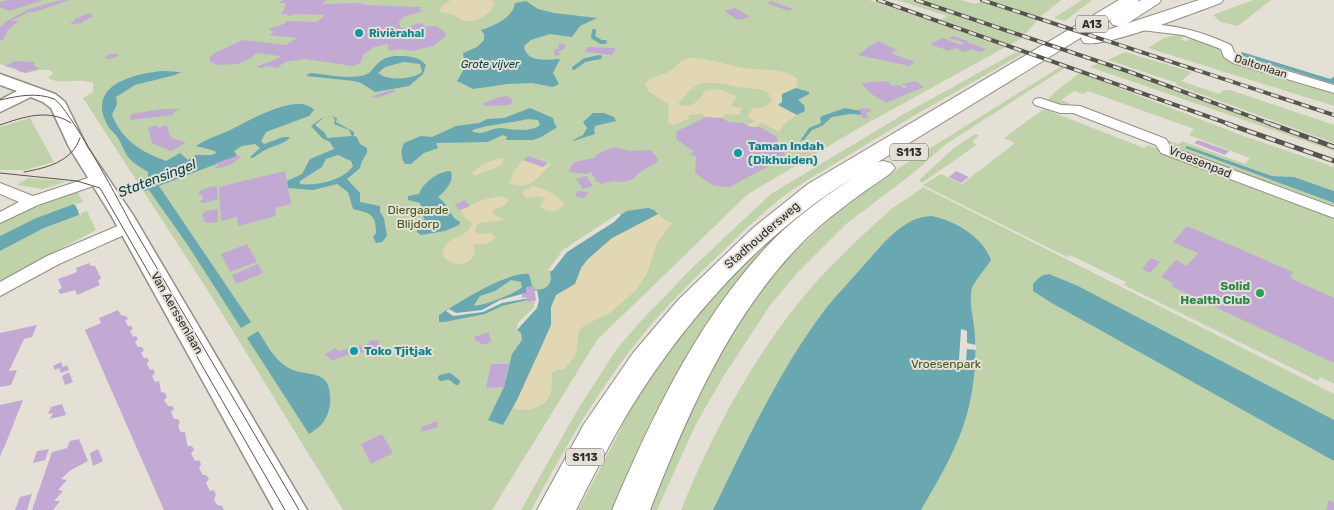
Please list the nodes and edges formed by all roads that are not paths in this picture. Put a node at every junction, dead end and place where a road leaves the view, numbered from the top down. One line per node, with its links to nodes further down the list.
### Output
1 (1131, 0): 6 (main road, Stadhoudersweg / A13)
2 (1153, 0): 4 (main road, Stadhoudersweg / A13)
3 (1215, 0): 5 (main road, Stadhoudersweg / S113)
4 (1086, 24): 5 (main road, Stadhoudersweg / S113); 6 (main road, Stadhoudersweg / S113); 20 (main road, Stadhoudersweg / S113)
5 (1137, 27): 7 (street, Daltonlaan)
6 (1052, 48): 19 (main road, Stadhoudersweg / S113)
7 (1334, 88)
8 (11, 89): 10 (street); 11 (street, Van Aerssenlaan)
9 (1040, 102): 14 (street, Vroesenpad)
10 (0, 107)
11 (102, 183): 13 (street); 16 (street, Van Aerssenlaan)
12 (0, 188): 13 (street)
13 (32, 202): 15 (street)
14 (1334, 213)
15 (0, 218)
16 (125, 221): 17 (street); 18 (street, Van Aerssenlaan)
17 (0, 290)
18 (291, 510)
19 (556, 510)
20 (631, 510)

